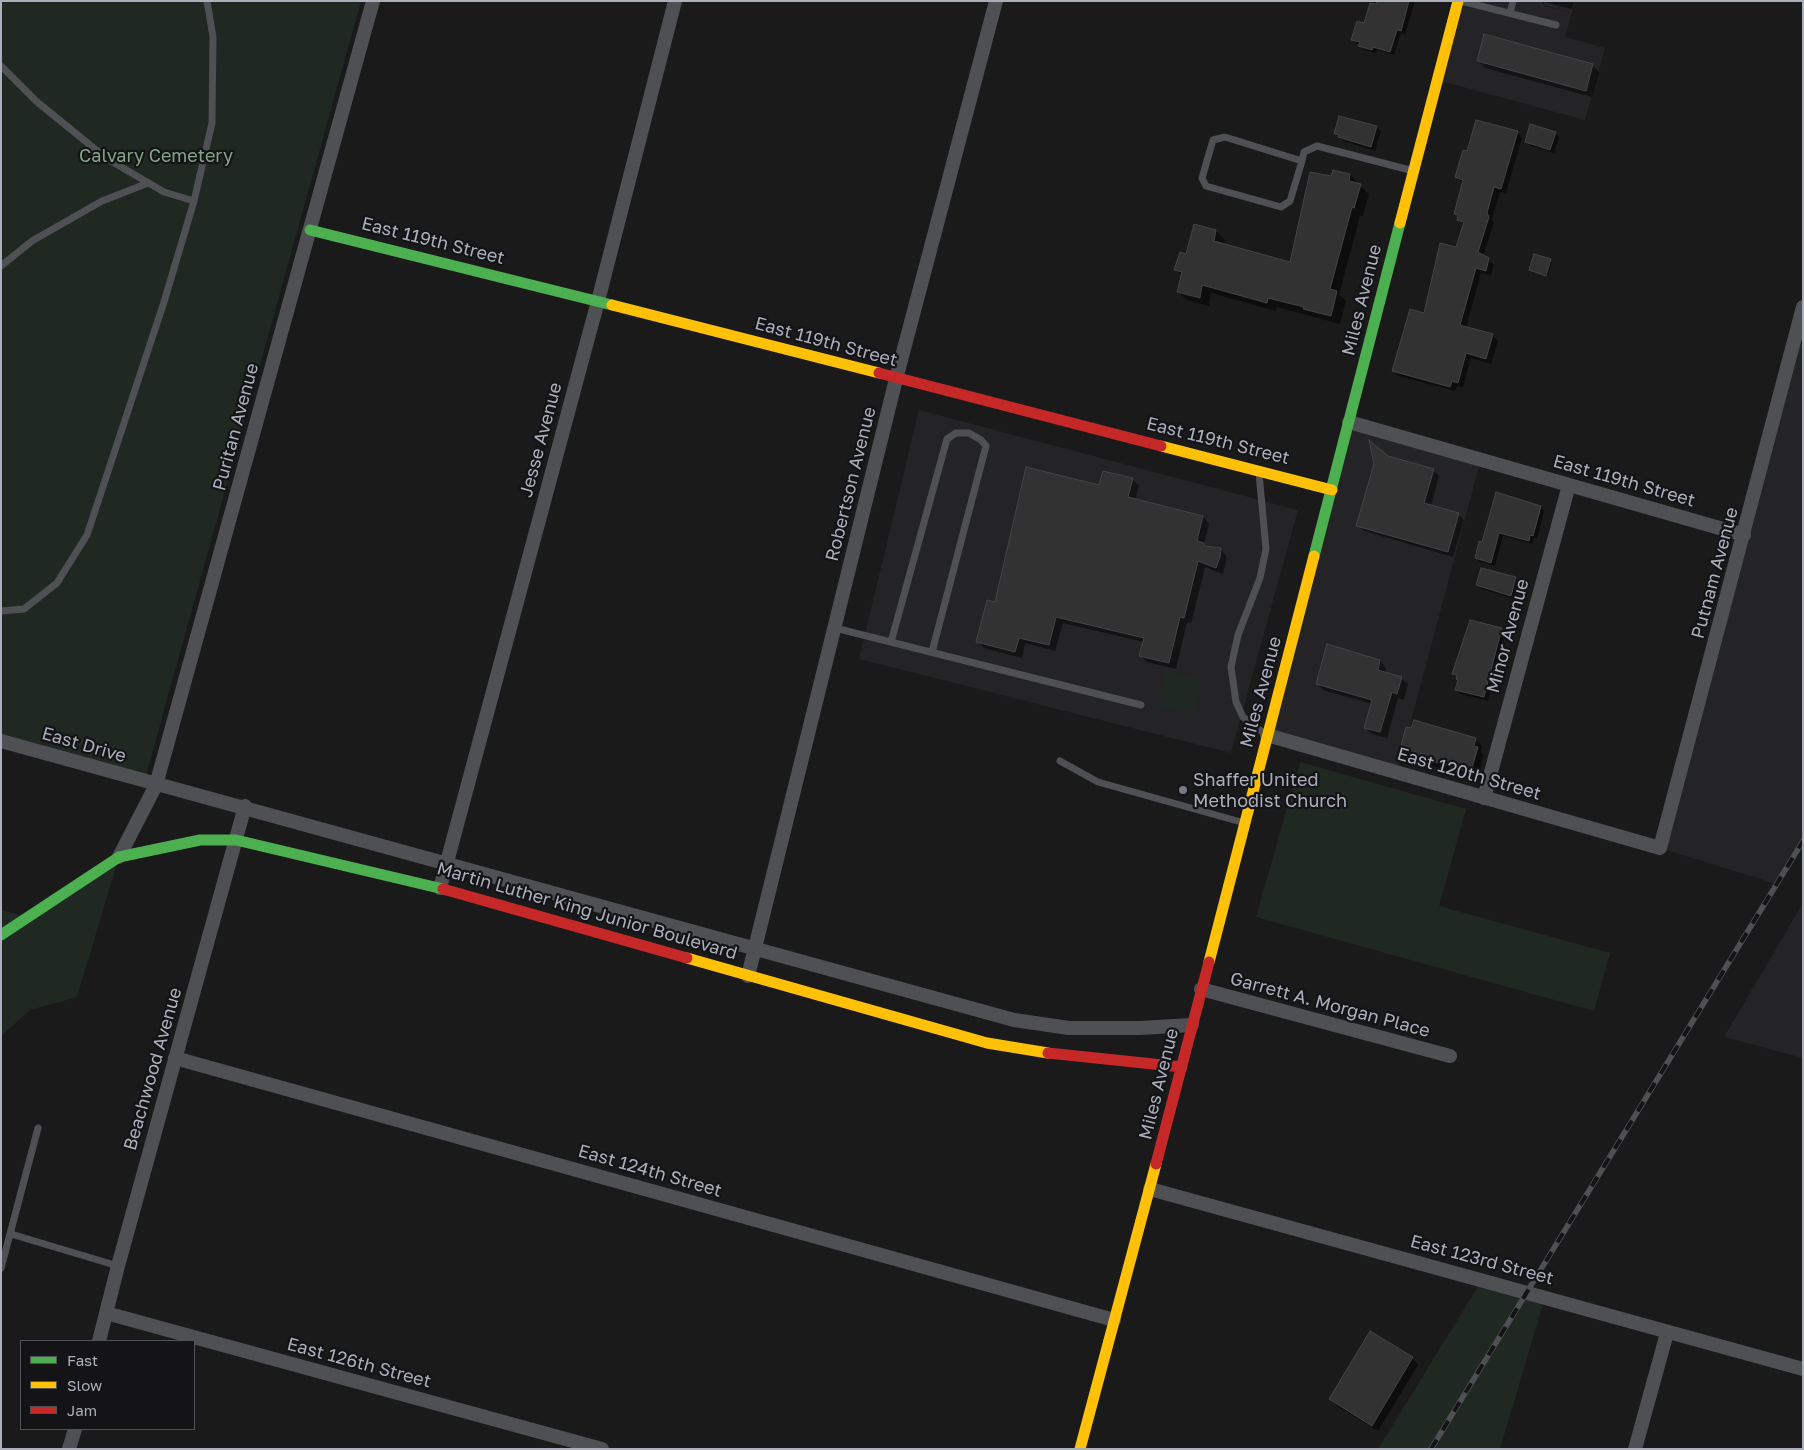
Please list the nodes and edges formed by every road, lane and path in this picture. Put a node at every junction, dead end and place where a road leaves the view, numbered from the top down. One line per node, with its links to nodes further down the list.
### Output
1 (207, 1): 13 (lane)
2 (373, 1): 14 (street, Puritan Avenue)
3 (674, 1): 16 (street, Jesse Avenue)
4 (996, 1): 18 (street, Robertson Avenue)
5 (1459, 1): 7 (lane); 11 (street, Miles Avenue)
6 (1512, 1): 7 (lane)
7 (1510, 13): 8 (lane)
8 (1556, 25)
9 (1, 66): 12 (lane)
10 (1302, 160): 10 (lane); 11 (lane)
11 (1413, 171): 19 (street, Miles Avenue)
12 (148, 183): 13 (lane); 15 (lane)
13 (194, 200): 24 (lane)
14 (310, 230): 16 (street, East 119th Street); 32 (street, Puritan Avenue)
15 (1, 266)
16 (598, 301): 18 (street, East 119th Street); 39 (street, Jesse Avenue)
17 (1803, 307): 23 (street, Putnam Avenue)
18 (896, 380): 20 (street, East 119th Street); 25 (street, Robertson Avenue)
19 (1349, 422): 21 (street, East 119th Street); 22 (street, Miles Avenue)
20 (1258, 471): 22 (street, East 119th Street); 29 (lane)
21 (1569, 485): 23 (street, East 119th Street); 33 (street, Minor Avenue)
22 (1332, 490): 29 (street, Miles Avenue)
23 (1744, 535): 37 (street, Putnam Avenue)
24 (1, 611)
25 (835, 628): 26 (lane); 42 (street, Robertson Avenue)
26 (890, 642): 27 (lane); 27 (lane)
27 (932, 652): 28 (lane)
28 (1141, 705)
29 (1267, 735): 33 (street, East 120th Street); 35 (street, Miles Avenue)
30 (1, 741): 32 (street, East Drive)
31 (1060, 761): 35 (lane)
32 (156, 785): 34 (street, Martin Luther King Junior Boulevard); 38 (street, Puritan Avenue)
33 (1484, 798): 37 (street, East 120th Street)
34 (245, 806): 36 (street, Beachwood Avenue); 39 (street, Martin Luther King Junior Boulevard)
35 (1244, 823): 44 (street, Miles Avenue)
36 (236, 840): 38 (street, Martin Luther King Junior Boulevard); 40 (street, Martin Luther King Junior Boulevard); 47 (street, Beachwood Avenue)
37 (1660, 848)
38 (119, 857): 41 (street, Martin Luther King Junior Boulevard)
39 (447, 863): 40 (street, Jesse Avenue); 42 (street, Martin Luther King Junior Boulevard)
40 (440, 888): 43 (street, Martin Luther King Junior Boulevard)
41 (1, 935)
42 (756, 947): 43 (street, Robertson Avenue); 45 (street, Martin Luther King Junior Boulevard)
43 (748, 976): 48 (street, Martin Luther King Junior Boulevard)
44 (1201, 989): 45 (street, Miles Avenue); 46 (street, Garrett A. Morgan Place)
45 (1192, 1025): 48 (street, Miles Avenue)
46 (1450, 1056)
47 (175, 1058): 52 (street, Beachwood Avenue); 55 (street, East 124th Street)
48 (1182, 1067): 50 (street, Miles Avenue)
49 (38, 1128): 51 (lane)
50 (1150, 1189): 55 (street, Miles Avenue); 56 (street, East 123rd Street)
51 (11, 1234): 52 (lane); 53 (lane)
52 (118, 1266): 54 (street, Beachwood Avenue)
53 (1, 1268)
54 (106, 1313): 57 (street, Beachwood Avenue); 61 (street, East 126th Street)
55 (1114, 1320): 62 (street, Miles Avenue)
56 (1666, 1333): 58 (street, East 123rd Street); 63 (street)
57 (99, 1340)
58 (1803, 1369)
59 (75, 1430): 60 (street)
60 (69, 1449)
61 (602, 1449)
62 (1080, 1449)
63 (1635, 1449)

